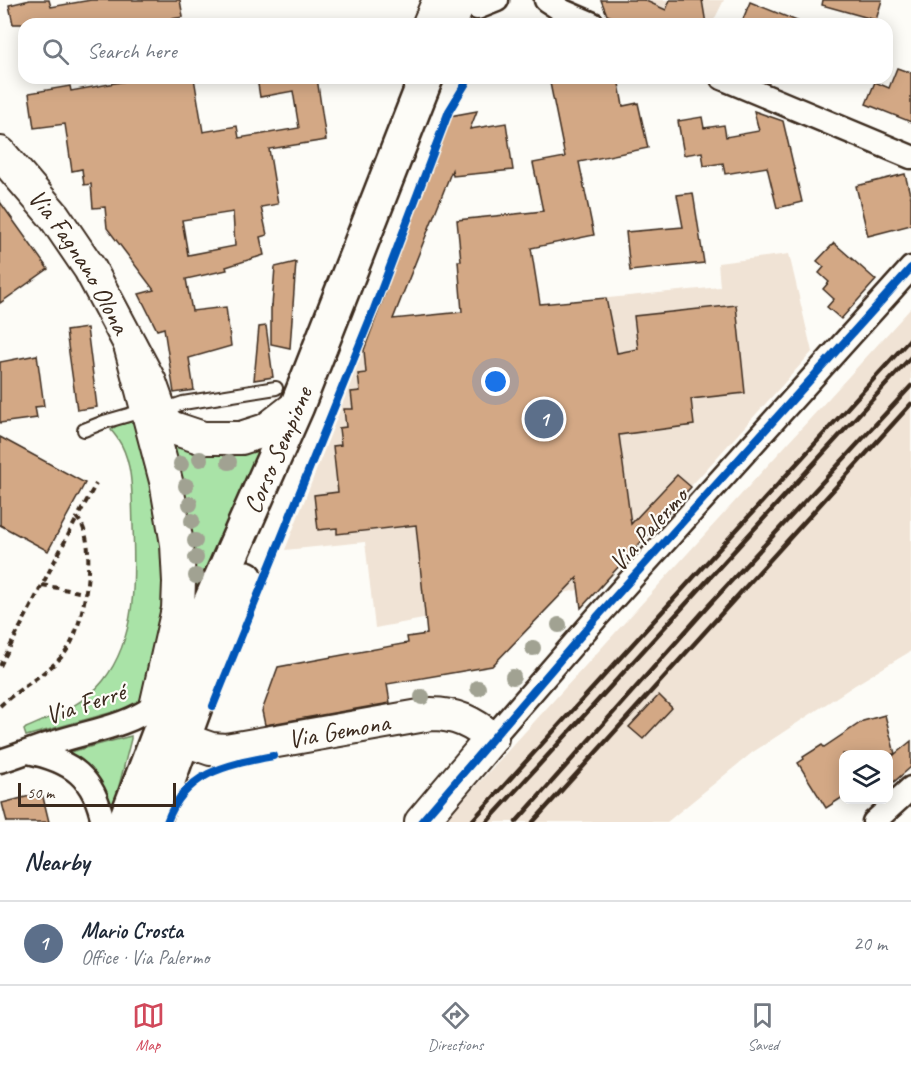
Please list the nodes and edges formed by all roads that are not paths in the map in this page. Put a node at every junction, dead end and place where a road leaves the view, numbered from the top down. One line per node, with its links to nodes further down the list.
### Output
1 (439, 0): 3 (main road)
2 (546, 0): 4 (street)
3 (432, 18)
4 (579, 18)
5 (413, 84): 9 (main road)
6 (423, 84): 9 (main road, Corso Sempione)
7 (445, 84): 18 (main road, Corso Sempione)
8 (736, 84): 11 (street)
9 (405, 128): 13 (main road, Corso Sempione)
10 (0, 153): 14 (main road, Via Fagnano Olona)
11 (911, 157)
12 (911, 267): 17 (street, Via Palermo)
13 (286, 397): 14 (lane); 14 (main road); 22 (main road, Corso Sempione)
14 (153, 410): 15 (lane); 16 (main road, Via Fagnano Olona)
15 (84, 430)
16 (157, 704): 19 (street, Via Ferré); 22 (main road, Via Fagnano Olona)
17 (492, 738): 18 (main road, Via Gemona); 23 (main road, Via Palermo)
18 (182, 739): 22 (main road, Corso Sempione)
19 (28, 753): 20 (street, Via Ferré); 22 (street, Via Ferré)
20 (0, 761)
21 (911, 788): 24 (street)
22 (126, 822)
23 (421, 822)
24 (874, 822)

